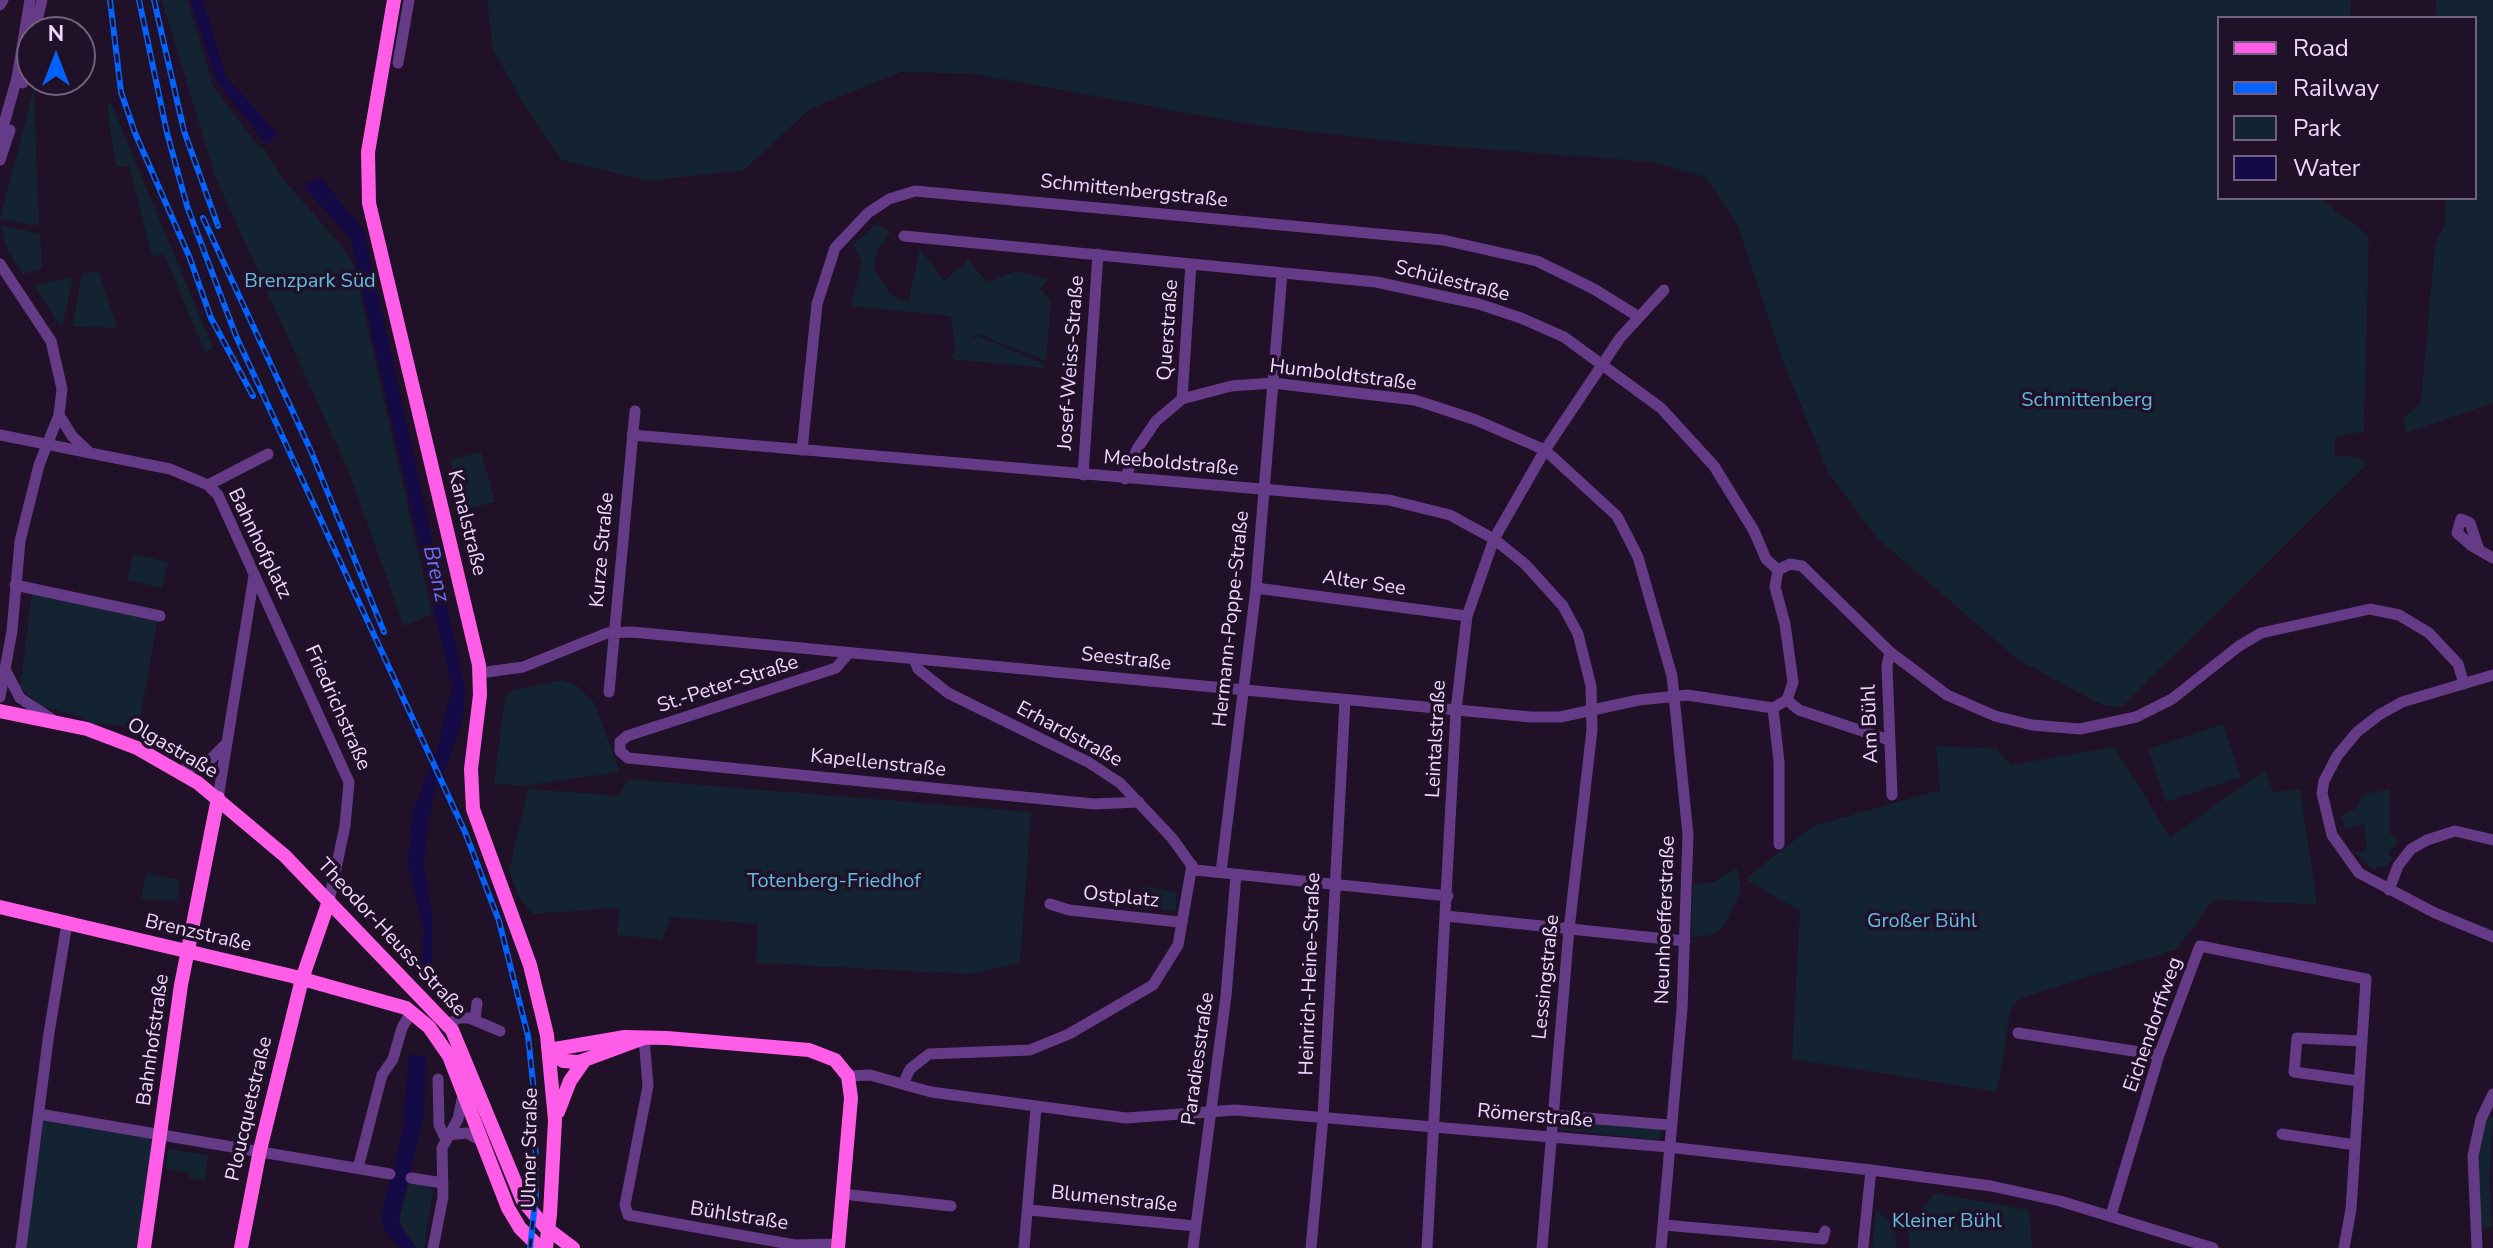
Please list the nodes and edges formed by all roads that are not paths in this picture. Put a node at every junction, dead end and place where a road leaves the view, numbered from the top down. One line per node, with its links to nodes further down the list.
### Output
1 (3, 0): 5 (street)
2 (394, 0): 50 (main road, Kanalstraße)
3 (409, 0): 6 (street)
4 (27, 2): 8 (street)
5 (0, 5)
6 (398, 63)
7 (20, 96): 9 (street)
8 (0, 138)
9 (0, 160)
10 (904, 236): 11 (street, Schülestraße)
11 (1098, 254): 13 (street, Schülestraße); 29 (street, Josef-Weiss-Straße)
12 (0, 264): 21 (street)
13 (1191, 264): 14 (street, Schülestraße); 19 (street, Querstraße)
14 (1282, 273): 17 (street, Schülestraße); 18 (street, Hermann-Poppe-Straße)
15 (1664, 290): 16 (street, Leintalstraße)
16 (1639, 317): 17 (street, Leintalstraße); 25 (street, Schmittenbergstraße)
17 (1603, 363): 26 (street, Leintalstraße); 36 (street, Schülestraße)
18 (1273, 383): 19 (street, Humboldtstraße); 26 (street, Humboldtstraße); 32 (street, Hermann-Poppe-Straße)
19 (1182, 399): 30 (street, Humboldtstraße)
20 (635, 411): 23 (street, Kurze Straße)
21 (59, 415): 24 (street); 27 (street)
22 (0, 435): 24 (street)
23 (632, 435): 25 (street, Meeboldstraße); 44 (street, Kurze Straße)
24 (47, 444): 27 (street); 38 (street)
25 (802, 450): 29 (street, Meeboldstraße)
26 (1545, 450): 33 (street, Leintalstraße); 55 (street, Humboldtstraße)
27 (88, 451): 31 (street)
28 (268, 454): 31 (street, Bahnhofplatz)
29 (1083, 475): 30 (street, Meeboldstraße)
30 (1125, 479): 32 (street, Meeboldstraße)
31 (208, 485): 37 (street, Bahnhofplatz)
32 (1264, 490): 33 (street, Meeboldstraße); 39 (street, Hermann-Poppe-Straße)
33 (1494, 539): 43 (street, Leintalstraße); 61 (street, Meeboldstraße)
34 (2479, 550): 35 (street)
35 (2493, 558)
36 (1778, 570): 46 (street); 58 (street)
37 (254, 576): 40 (street, Bahnhofplatz); 41 (street, Bahnhofstraße)
38 (15, 585): 42 (street); 49 (street)
39 (1256, 588): 43 (street, Alter See); 53 (street, Hermann-Poppe-Straße)
40 (269, 606): 41 (street); 45 (street, Bahnhofplatz)
41 (246, 615): 65 (street, Bahnhofstraße)
42 (160, 616)
43 (1467, 616): 60 (street, Leintalstraße)
44 (614, 632): 47 (street, Seestraße); 50 (street, Seestraße); 54 (street, Kurze Straße)
45 (284, 639): 79 (street, Friedrichstraße)
46 (1890, 652): 52 (street); 64 (street, Am Bühl)
47 (848, 654): 48 (street, Seestraße); 66 (street, St.-Peter-Straße)
48 (914, 659): 53 (street, Seestraße); 70 (street, Erhardstraße)
49 (6, 671): 56 (street); 63 (street, Olgastraße)
50 (480, 673): 99 (main road, Kanalstraße)
51 (2493, 675): 52 (street)
52 (2464, 684): 77 (street)
53 (1243, 690): 57 (street, Seestraße); 74 (street, Hermann-Poppe-Straße)
54 (609, 692)
55 (1674, 695): 59 (street, Seestraße); 61 (street, Seestraße); 87 (street, Neunhoefferstraße)
56 (0, 697)
57 (1345, 700): 60 (street, Seestraße); 76 (street, Heinrich-Heine-Straße)
58 (1787, 700): 59 (street); 64 (street)
59 (1773, 708): 72 (street)
60 (1456, 710): 61 (street, Seestraße); 78 (street, Leintalstraße)
61 (1591, 710): 85 (street, Lessingstraße)
62 (0, 711): 63 (main road, Olgastraße)
63 (60, 723): 67 (main road, Olgastraße)
64 (1889, 740): 68 (street, Am Bühl)
65 (225, 744): 67 (street); 69 (street, Bahnhofstraße)
66 (619, 747): 70 (street, Kapellenstraße)
67 (179, 771): 69 (main road, Olgastraße)
68 (1892, 795)
69 (218, 798): 79 (main road, Theodor-Heuss-Straße); 88 (main road, Bahnhofstraße)
70 (1139, 802): 73 (street, Erhardstraße)
71 (2493, 840): 77 (street)
72 (1779, 844)
73 (1192, 865): 74 (street); 83 (street, Ostplatz)
74 (1221, 872): 75 (street)
75 (1236, 875): 76 (street); 109 (street, Paradiesstraße)
76 (1332, 884): 78 (street); 112 (street, Heinrich-Heine-Straße)
77 (2389, 890): 86 (street)
78 (1448, 896): 82 (street, Leintalstraße)
79 (329, 901): 89 (main road, Friedrichstraße); 94 (main road, Theodor-Heuss-Straße)
80 (1050, 904): 83 (street, Ostplatz)
81 (0, 907): 84 (main road, Brenzstraße)
82 (1446, 916): 85 (street); 117 (street, Leintalstraße)
83 (1179, 922): 105 (street)
84 (67, 923): 88 (main road, Brenzstraße); 110 (street)
85 (1569, 929): 87 (street); 111 (street, Lessingstraße)
86 (2493, 937)
87 (1685, 941): 115 (street, Neunhoefferstraße)
88 (188, 952): 89 (main road, Brenzstraße); 120 (main road, Bahnhofstraße)
89 (302, 979): 90 (main road, Brenzstraße); 125 (main road, Ploucquetstraße)
90 (387, 1001): 92 (main road, Theodor-Heuss-Straße)
91 (477, 1003): 93 (street)
92 (411, 1012): 106 (main road, Theodor-Heuss-Straße); 126 (street)
93 (475, 1020): 94 (street); 95 (street)
94 (448, 1024): 116 (main road, Theodor-Heuss-Straße)
95 (500, 1031)
96 (2018, 1033): 100 (street)
97 (644, 1038): 99 (main road); 101 (main road); 102 (main road); 138 (street, Bühlstraße)
98 (2362, 1041): 100 (street, Eichendorffweg); 104 (street); 104 (street)
99 (549, 1050): 101 (main road); 113 (main road, Ulmer Straße)
100 (2159, 1055): 134 (street, Eichendorffweg)
101 (584, 1061): 113 (main road)
102 (848, 1076): 105 (street, Römerstraße); 131 (main road)
103 (438, 1079): 118 (street)
104 (2359, 1081): 123 (street)
105 (903, 1084): 108 (street, Römerstraße)
106 (464, 1090): 114 (main road, Theodor-Heuss-Straße); 118 (street)
107 (2493, 1094): 154 (street)
108 (1036, 1108): 109 (street, Römerstraße); 133 (street)
109 (1213, 1110): 112 (street, Römerstraße); 136 (street, Paradiesstraße)
110 (39, 1114): 120 (street); 139 (street)
111 (1551, 1115): 115 (street, Römerstraße); 121 (street, Lessingstraße)
112 (1323, 1118): 117 (street, Römerstraße); 147 (street, Heinrich-Heine-Straße)
113 (555, 1120): 143 (main road, Ulmer Straße, bridge)
114 (475, 1122): 116 (street); 118 (street); 122 (main road, Theodor-Heuss-Straße)
115 (1670, 1125): 124 (street, Neunhoefferstraße)
116 (492, 1126): 144 (main road, Theodor-Heuss-Straße)
117 (1436, 1127): 121 (street, Römerstraße); 148 (street, Leintalstraße)
118 (449, 1133): 122 (street); 130 (street)
119 (2282, 1134): 123 (street)
120 (160, 1135): 125 (street); 140 (main road, Bahnhofstraße)
121 (1549, 1136): 124 (street, Römerstraße); 149 (street, Lessingstraße)
122 (483, 1142): 143 (main road, Theodor-Heuss-Straße)
123 (2355, 1145): 153 (street)
124 (1668, 1147): 127 (street, Römerstraße); 135 (street, Neunhoefferstraße)
125 (260, 1150): 126 (street); 141 (main road, Ploucquetstraße)
126 (358, 1168): 128 (street)
127 (1871, 1170): 134 (street, Römerstraße); 151 (street)
128 (390, 1174)
129 (411, 1178): 130 (street)
130 (443, 1183): 142 (street)
131 (843, 1194): 132 (street); 138 (main road)
132 (951, 1206)
133 (1029, 1210): 136 (street, Blumenstraße); 145 (street)
134 (2111, 1215): 152 (street, Römerstraße)
135 (1664, 1225): 137 (street); 150 (street, Neunhoefferstraße)
136 (1195, 1226): 146 (street, Paradiesstraße)
137 (1825, 1231)
138 (833, 1245)
139 (21, 1248)
140 (144, 1248)
141 (241, 1248)
142 (433, 1248)
143 (543, 1248)
144 (573, 1248)
145 (1024, 1248)
146 (1193, 1248)
147 (1311, 1248)
148 (1427, 1248)
149 (1542, 1248)
150 (1661, 1248)
151 (1863, 1248)
152 (2213, 1248)
153 (2344, 1248)
154 (2477, 1248)

